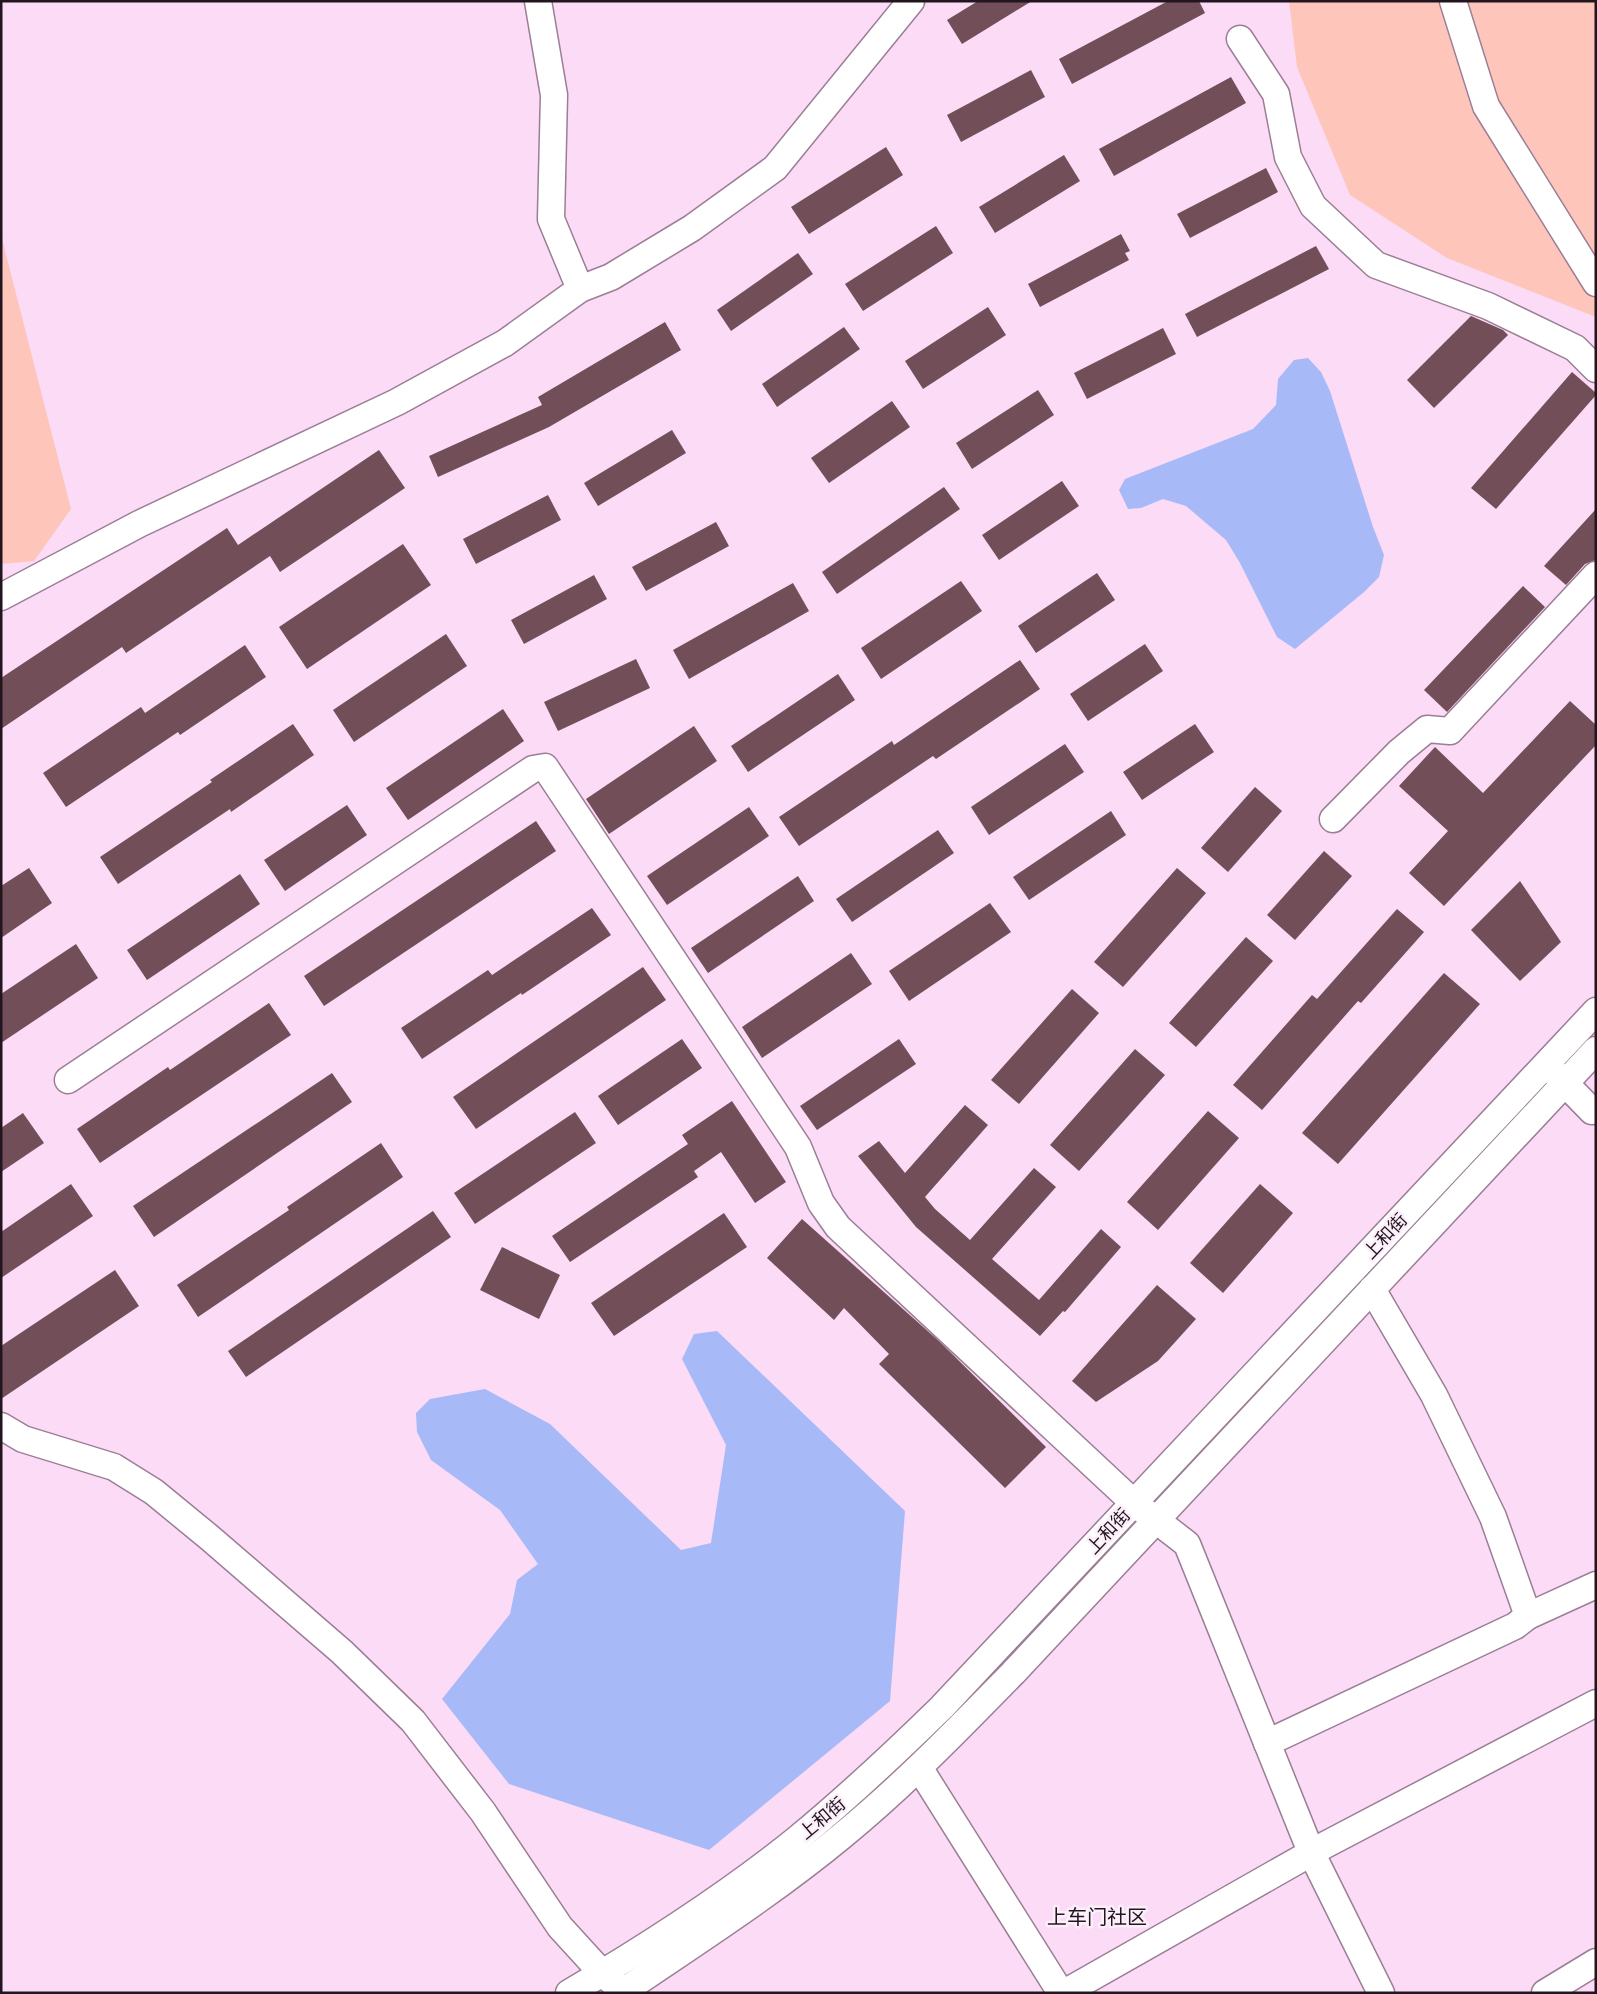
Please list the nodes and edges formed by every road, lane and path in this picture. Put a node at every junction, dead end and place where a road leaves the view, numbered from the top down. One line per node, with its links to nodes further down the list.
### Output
1 (538, 1): 6 (street)
2 (911, 1): 6 (street)
3 (1452, 1): 5 (street)
4 (1240, 38): 7 (street)
5 (1596, 283)
6 (580, 289): 9 (street)
7 (1596, 369)
8 (1596, 575): 10 (street)
9 (1, 597)
10 (1333, 819)
11 (1596, 1011): 13 (street, 上和街)
12 (1596, 1050): 15 (street, 上和街)
13 (1546, 1065): 15 (street); 19 (street, 上和街)
14 (68, 1080): 19 (street)
15 (1565, 1082): 16 (street); 17 (street, 上和街)
16 (1592, 1111)
17 (1372, 1289): 20 (street, 上和街); 22 (street)
18 (1, 1426): 28 (street)
19 (1134, 1503): 20 (street); 28 (street, 上和街)
20 (1155, 1519): 24 (street); 25 (street, 上和街)
21 (1596, 1585): 22 (street)
22 (1528, 1616): 24 (street)
23 (1596, 1703): 26 (street)
24 (1267, 1743): 26 (street)
25 (920, 1769): 29 (street, 上和街); 31 (street)
26 (1312, 1852): 31 (street); 32 (street)
27 (1596, 1962): 33 (street)
28 (602, 1973): 29 (street); 30 (street, 上和街)
29 (623, 1992)
30 (569, 1993)
31 (1062, 1993)
32 (1381, 1993)
33 (1545, 1993)

